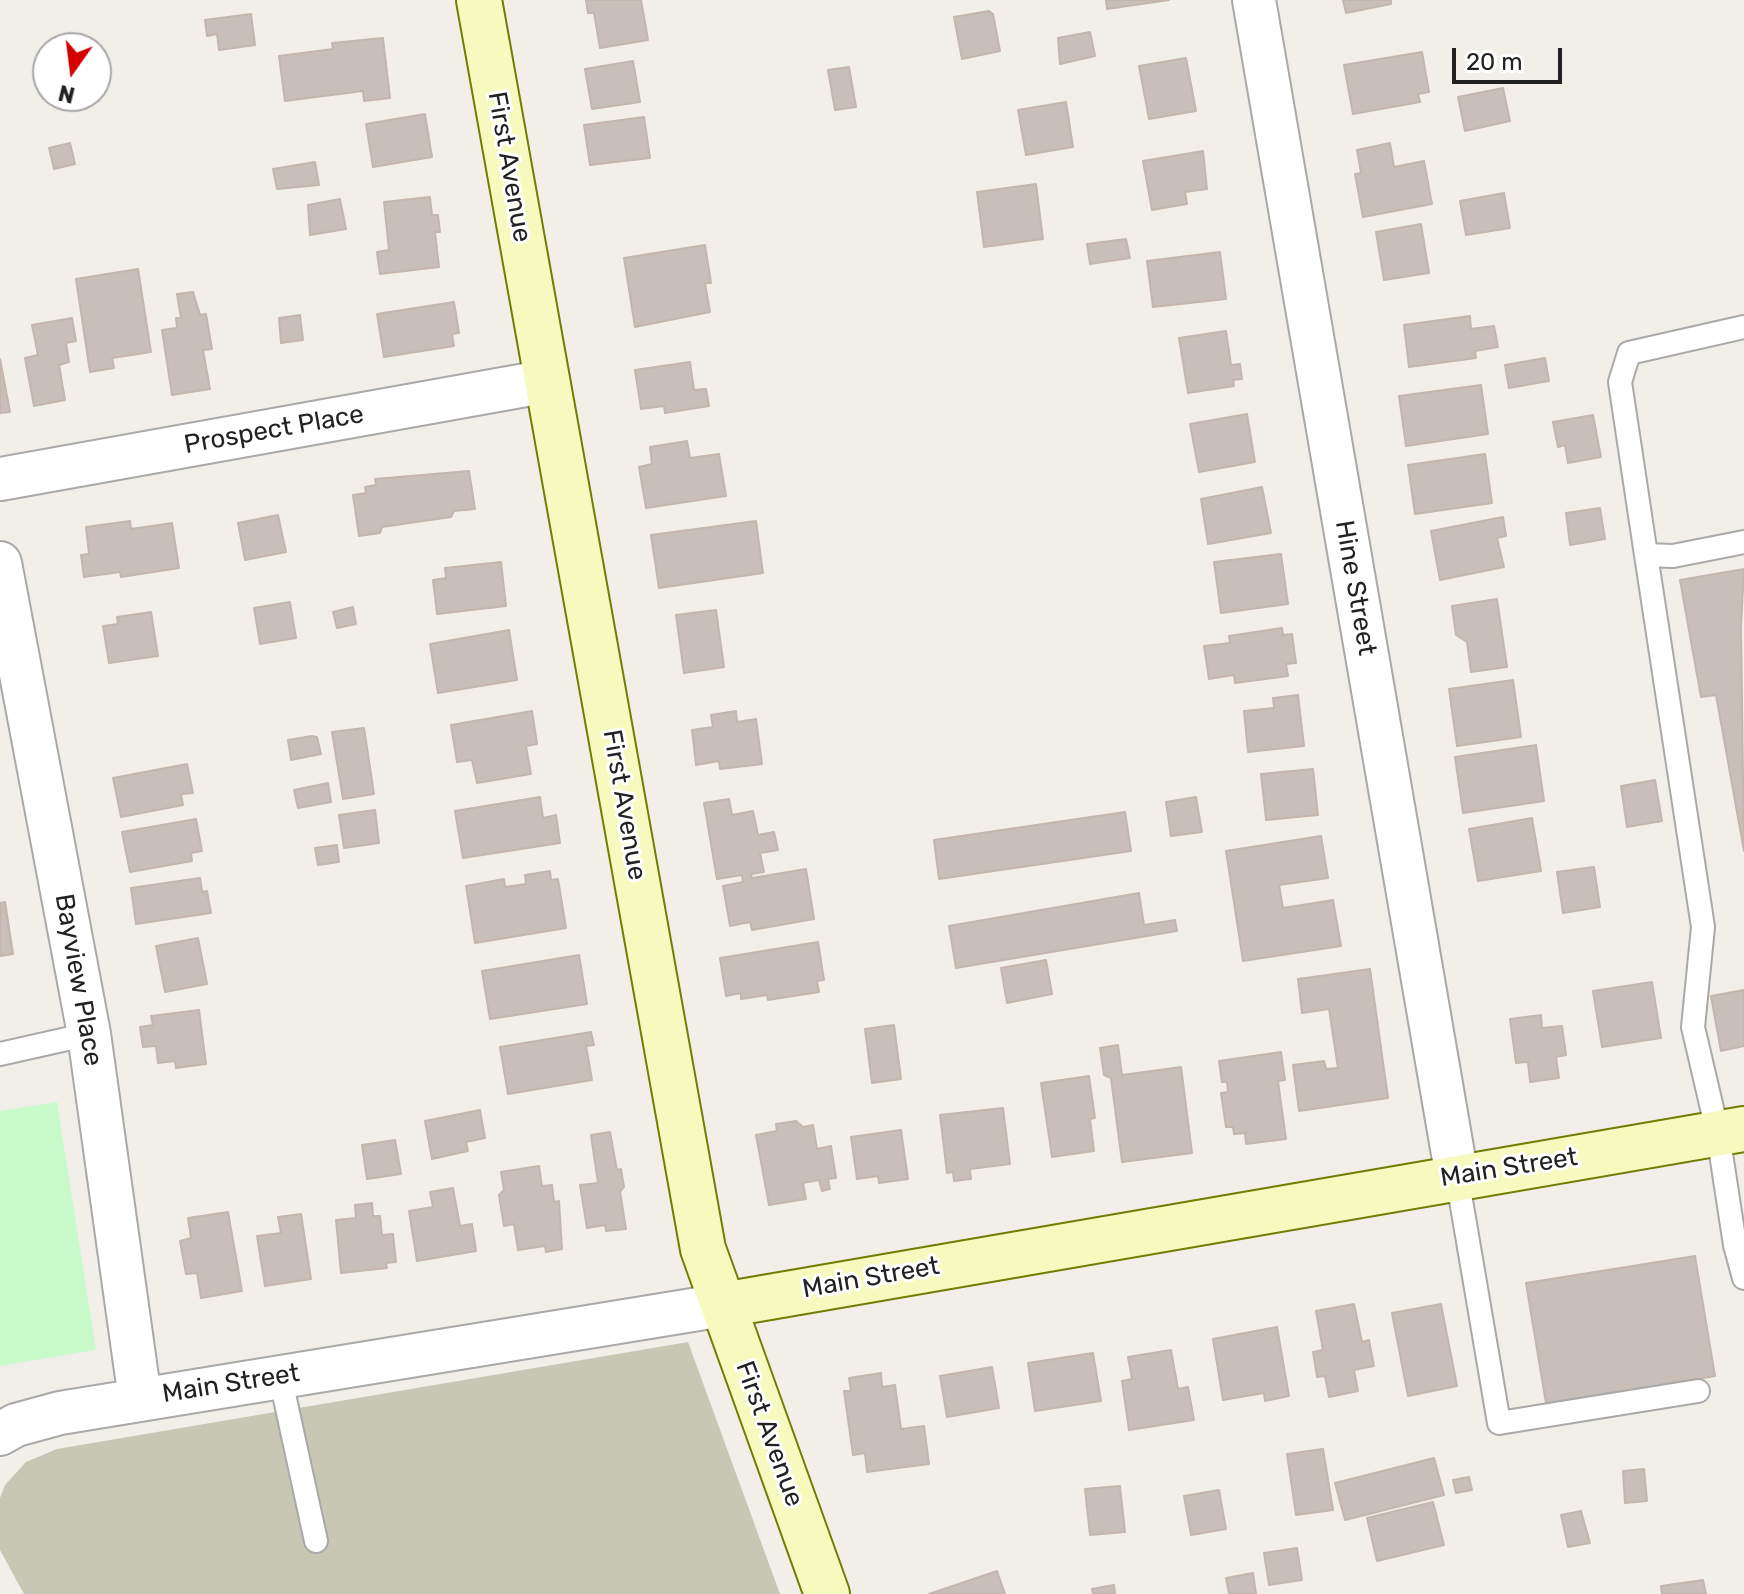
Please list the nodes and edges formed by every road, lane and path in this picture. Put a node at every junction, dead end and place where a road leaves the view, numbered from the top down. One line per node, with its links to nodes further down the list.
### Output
1 (479, 0): 4 (street, First Avenue)
2 (1254, 0): 12 (street, Hine Street)
3 (1744, 327): 7 (lane)
4 (548, 381): 5 (street, Prospect Place); 14 (street, First Avenue)
5 (0, 479)
6 (1744, 542): 7 (lane)
7 (1646, 555): 11 (lane)
8 (0, 563): 9 (street, Bayview Place)
9 (89, 1034): 10 (lane); 17 (street, Bayview Place)
10 (0, 1054)
11 (1731, 1132): 12 (street, Main Street); 13 (lane)
12 (1457, 1177): 14 (street, Main Street); 16 (lane)
13 (1744, 1278)
14 (723, 1305): 15 (street, Main Street); 20 (street, First Avenue)
15 (280, 1376): 17 (street, Main Street); 19 (lane)
16 (1698, 1391)
17 (140, 1399): 18 (street, Main Street)
18 (0, 1434)
19 (316, 1541)
20 (827, 1594)

